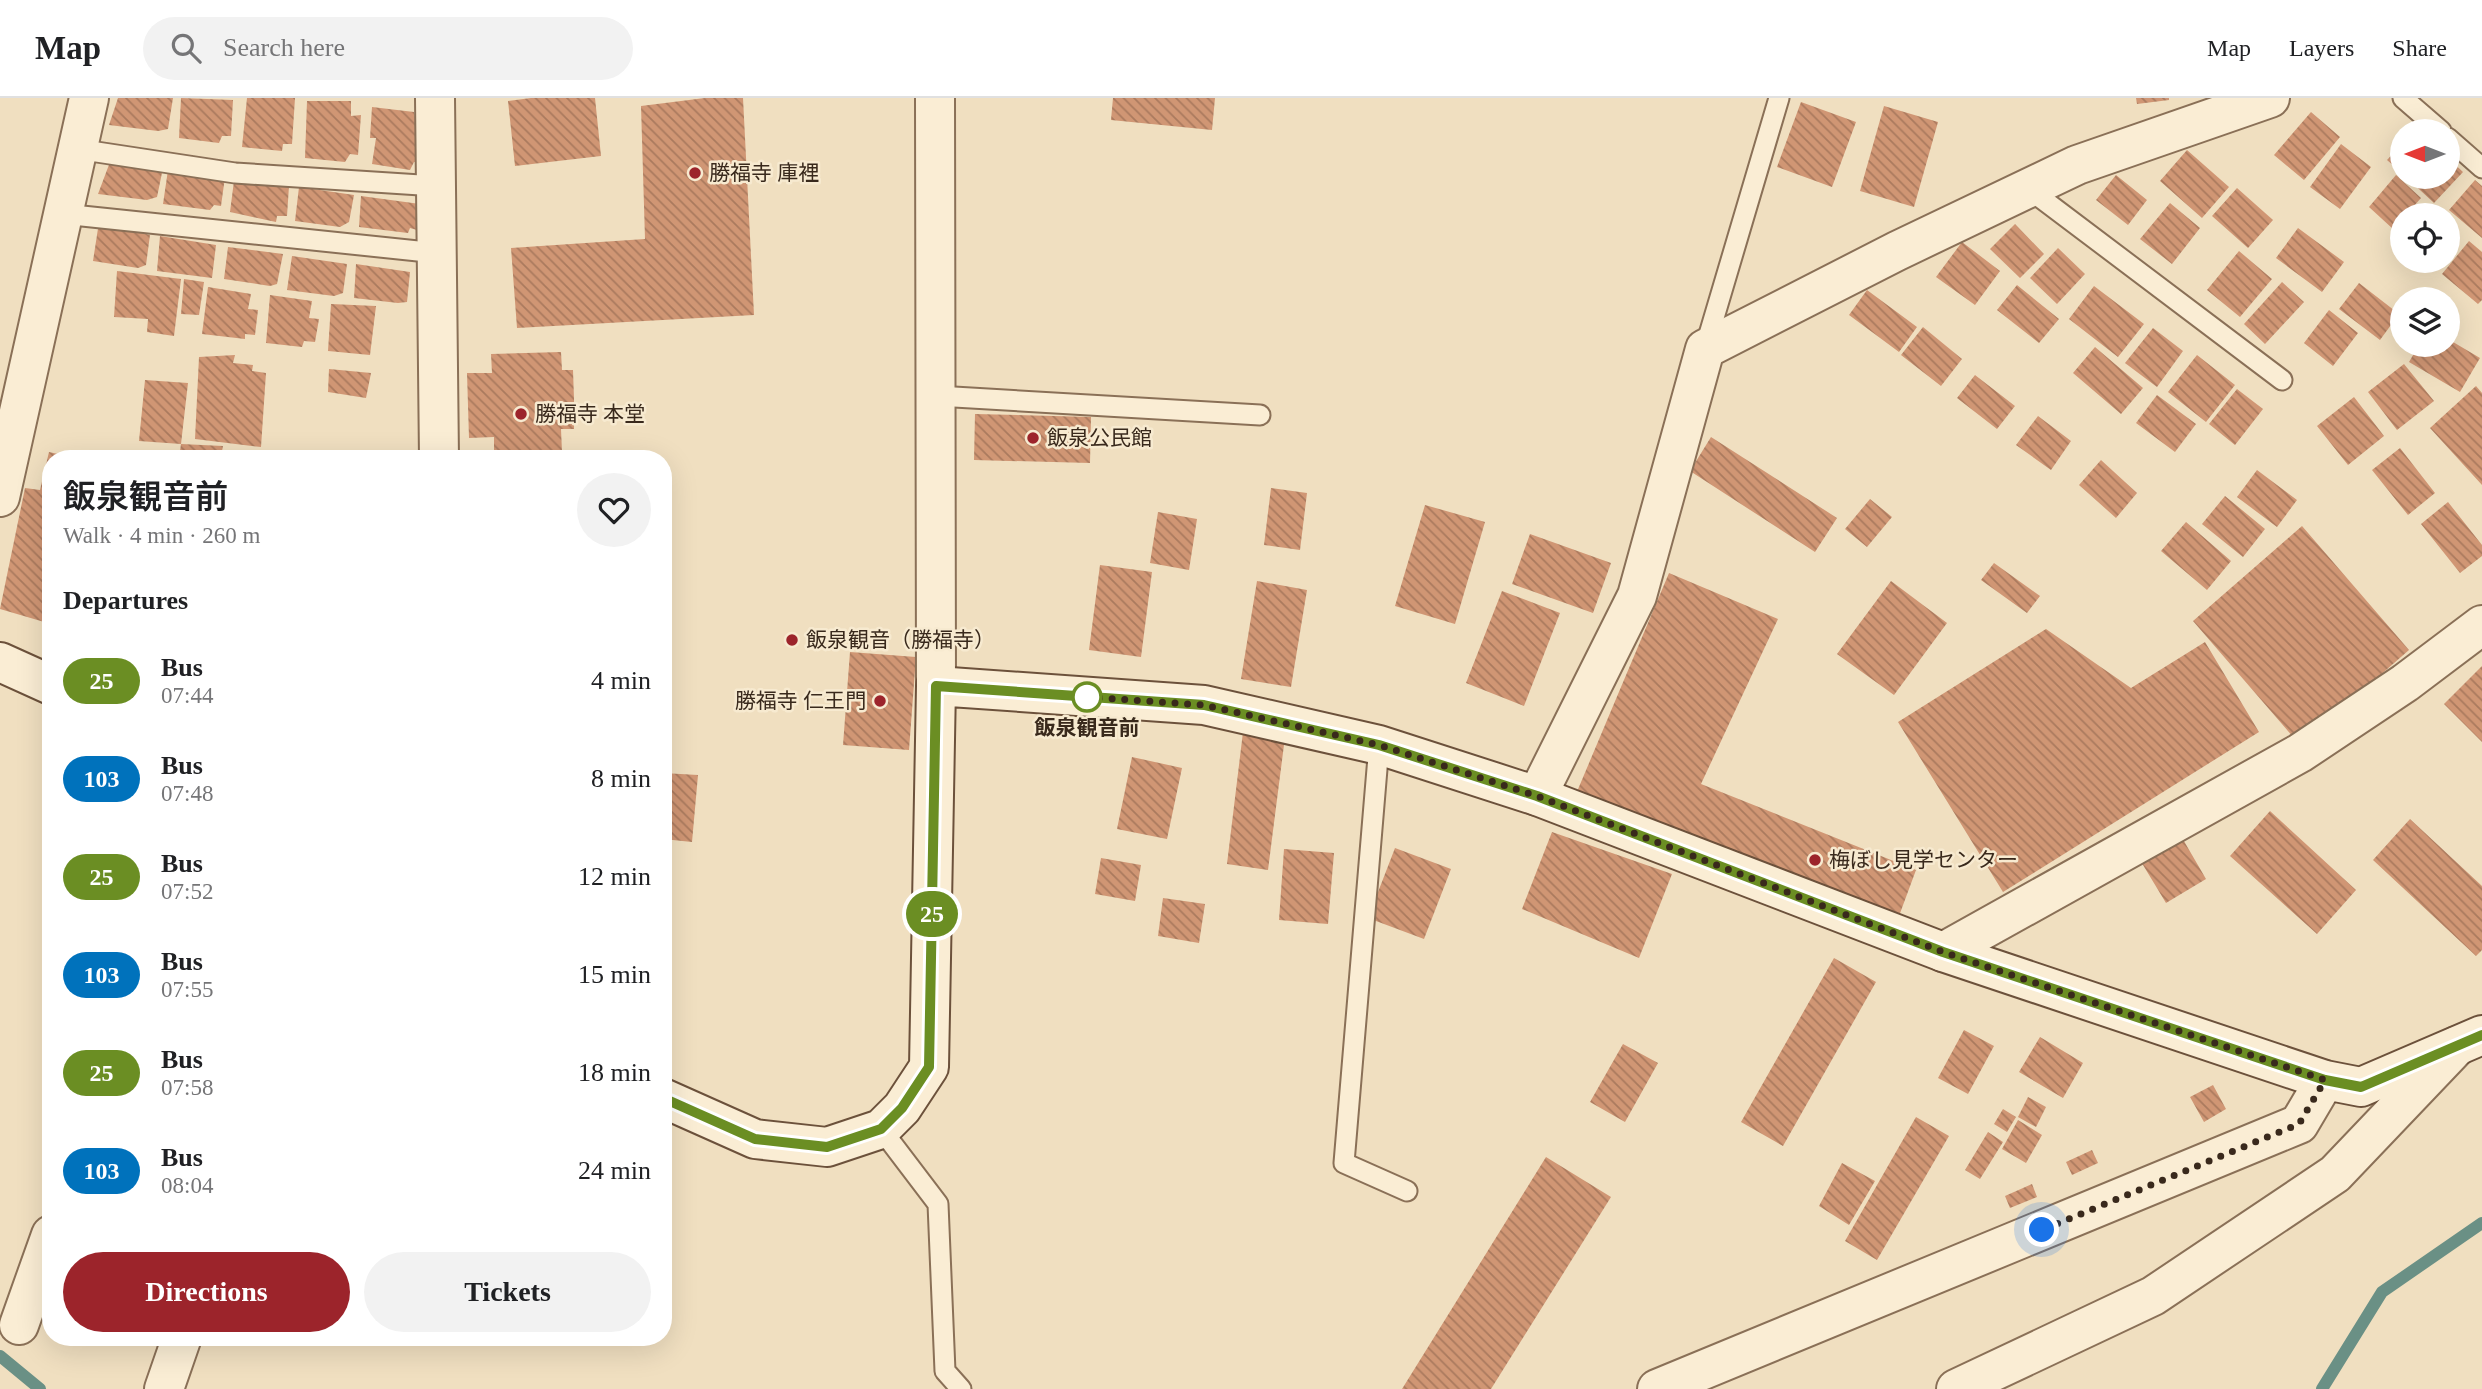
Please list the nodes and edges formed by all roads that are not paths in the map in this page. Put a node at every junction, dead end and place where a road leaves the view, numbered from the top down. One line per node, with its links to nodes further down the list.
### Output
1 (89, 98): 8 (street)
2 (435, 98): 11 (street)
3 (935, 98): 17 (street)
4 (1779, 98): 15 (lane)
5 (2270, 98): 12 (street)
6 (2403, 98): 7 (lane)
7 (2427, 119)
8 (77, 149): 11 (lane); 13 (street)
9 (2460, 149): 10 (lane)
10 (2482, 168)
11 (436, 186): 14 (street)
12 (2029, 189): 15 (street); 16 (lane)
13 (63, 214): 14 (lane); 20 (street)
14 (437, 253): 19 (street)
15 (1705, 349): 26 (street)
16 (2282, 380)
17 (937, 396): 18 (lane); 24 (street)
18 (1260, 415)
19 (439, 450)
20 (0, 497)
21 (2482, 625): 27 (street)
22 (0, 662): 23 (street)
23 (42, 681)
24 (936, 686): 25 (street); 31 (street)
25 (1379, 745): 26 (street); 32 (lane)
26 (1537, 796): 27 (street)
27 (1943, 952): 29 (street)
28 (2470, 1041): 29 (street); 39 (street)
29 (2325, 1080): 38 (street)
30 (672, 1102): 31 (street)
31 (881, 1129): 37 (lane)
32 (1407, 1191)
33 (42, 1260): 34 (street)
34 (19, 1325)
35 (179, 1346): 36 (street)
36 (164, 1389)
37 (961, 1389)
38 (1657, 1389)
39 (1956, 1389)

